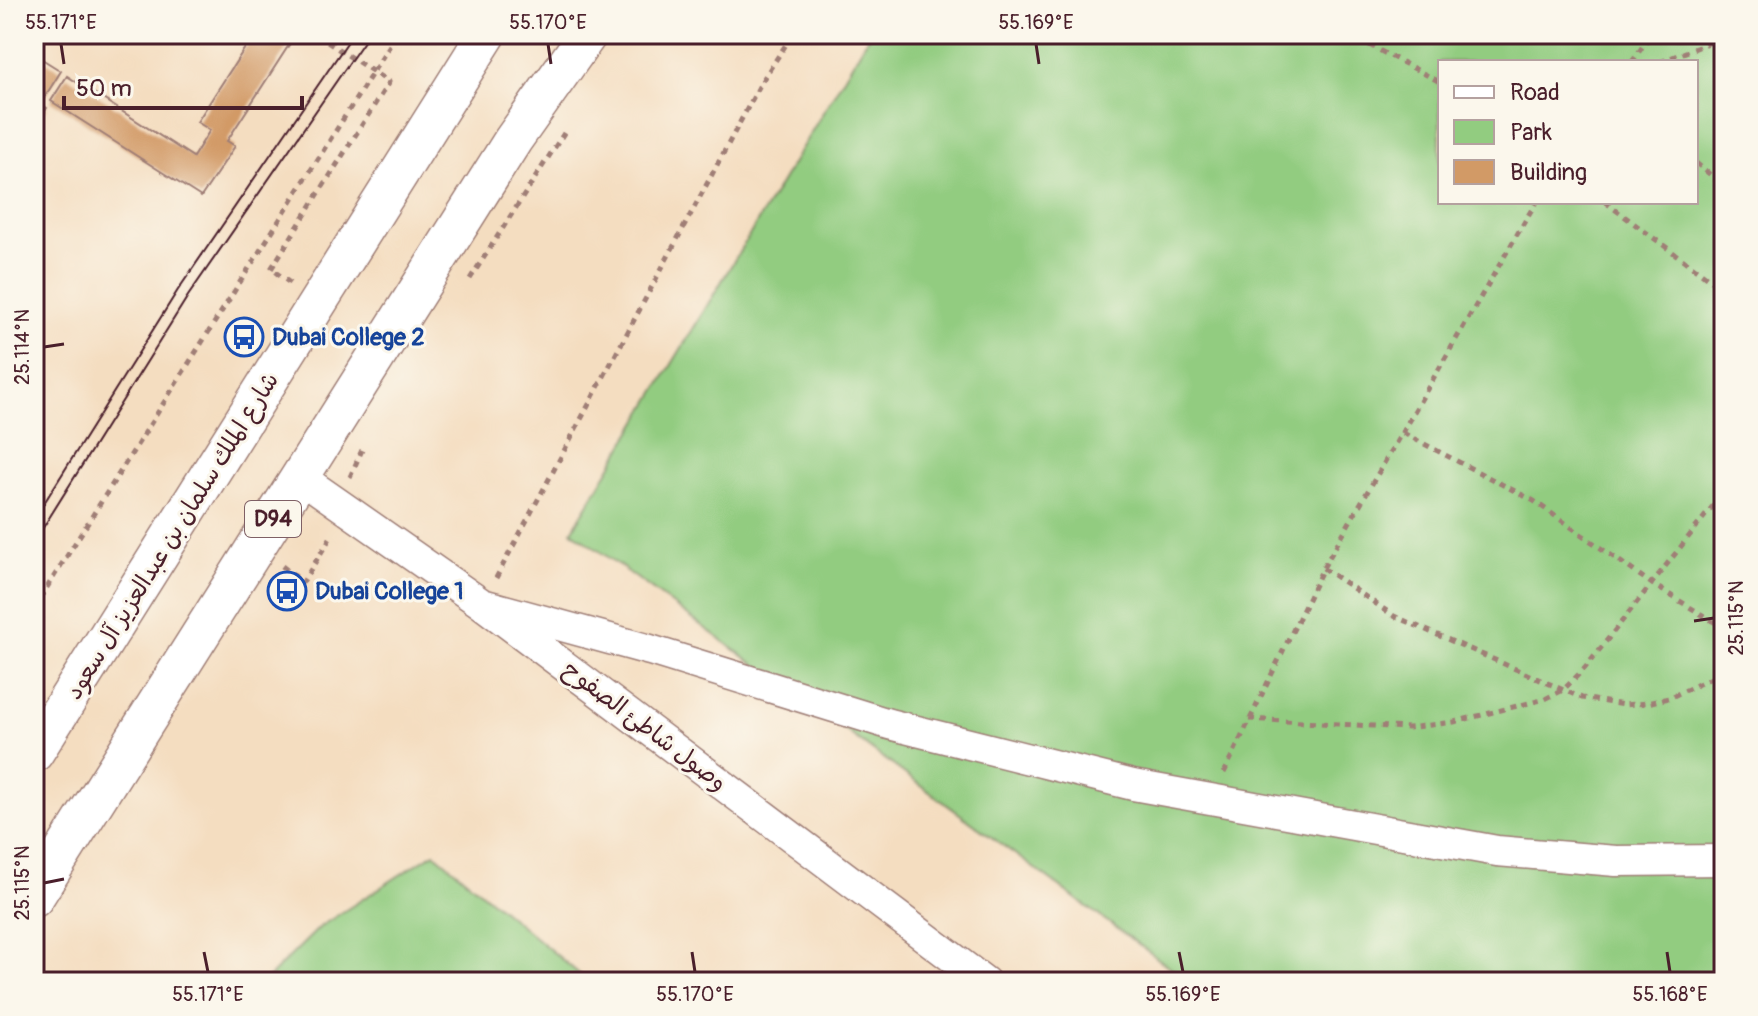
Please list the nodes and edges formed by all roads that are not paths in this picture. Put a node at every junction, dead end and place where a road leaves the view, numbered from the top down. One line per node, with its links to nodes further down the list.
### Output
1 (487, 34): 7 (main road, شارع الملك سلمان بن عبدالعزيز آل سعود)
2 (560, 34): 4 (main road)
3 (588, 34): 4 (main road, D94)
4 (513, 140): 5 (main road, D94)
5 (300, 477): 6 (lane, وصول شاطئ الصفوح); 9 (main road, D94)
6 (482, 604): 8 (lane); 10 (lane, وصول شاطئ الصفوح)
7 (34, 753)
8 (1724, 860)
9 (34, 898)
10 (985, 982)

